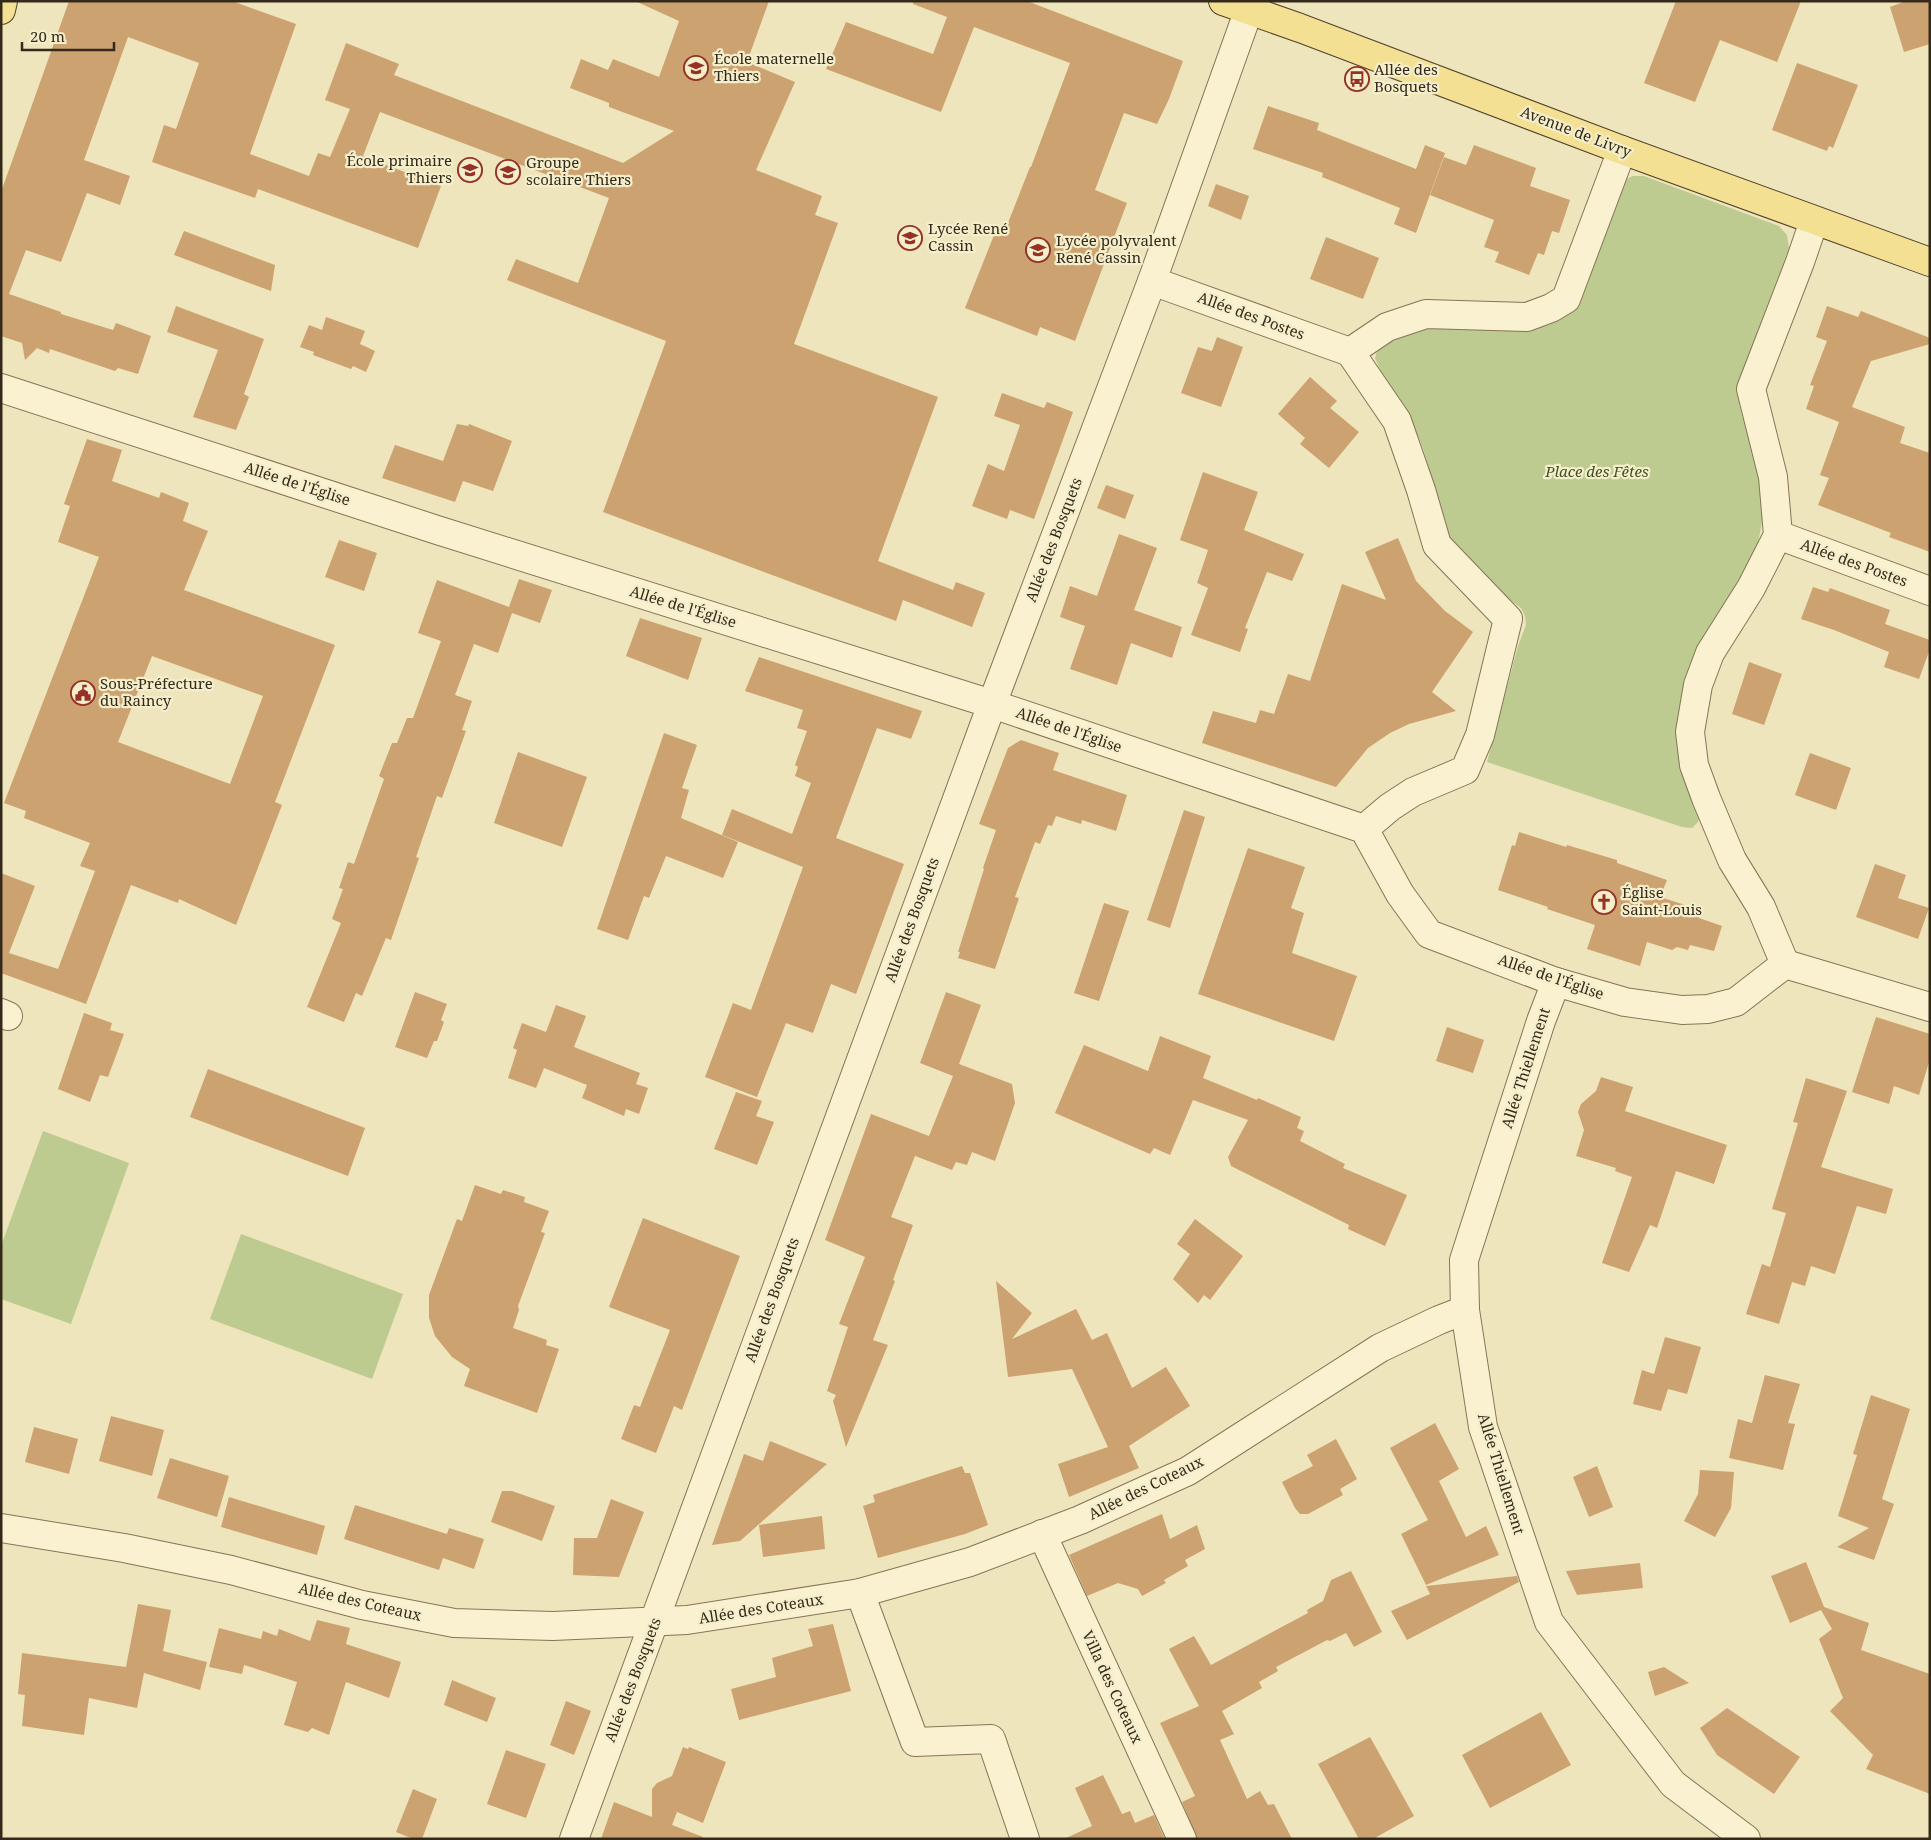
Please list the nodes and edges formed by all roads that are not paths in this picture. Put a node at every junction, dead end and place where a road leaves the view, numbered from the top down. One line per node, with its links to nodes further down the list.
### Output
1 (3, 1): 4 (main road)
2 (1223, 1): 3 (main road, Avenue de Livry)
3 (1251, 6): 5 (main road, Avenue de Livry); 8 (street, Allée des Bosquets)
4 (1, 10)
5 (1622, 150): 6 (main road, Avenue de Livry); 9 (street)
6 (1814, 221): 7 (main road, Avenue de Livry); 11 (street)
7 (1930, 262)
8 (1152, 280): 9 (street, Allée des Postes); 13 (street, Allée des Bosquets)
9 (1350, 352): 14 (street)
10 (1, 388): 13 (street, Allée de l'Église)
11 (1778, 534): 12 (street, Allée des Postes); 15 (street)
12 (1930, 591)
13 (992, 704): 14 (street, Allée de l'Église); 22 (street, Allée des Bosquets)
14 (1364, 829): 16 (street, Allée de l'Église)
15 (1785, 964): 16 (street, Allée de l'Église); 17 (street)
16 (1556, 982): 18 (street, Allée Thiellement)
17 (1930, 1007)
18 (1465, 1310): 20 (street, Allée des Coteaux); 26 (street, Allée Thiellement)
19 (1, 1528): 22 (street, Allée des Coteaux)
20 (1042, 1534): 21 (street, Allée des Coteaux); 25 (street, Villa des Coteaux)
21 (860, 1593): 22 (street, Allée des Coteaux); 24 (street)
22 (655, 1623): 23 (street, Allée des Bosquets)
23 (574, 1839)
24 (1025, 1839)
25 (1182, 1839)
26 (1746, 1839)

